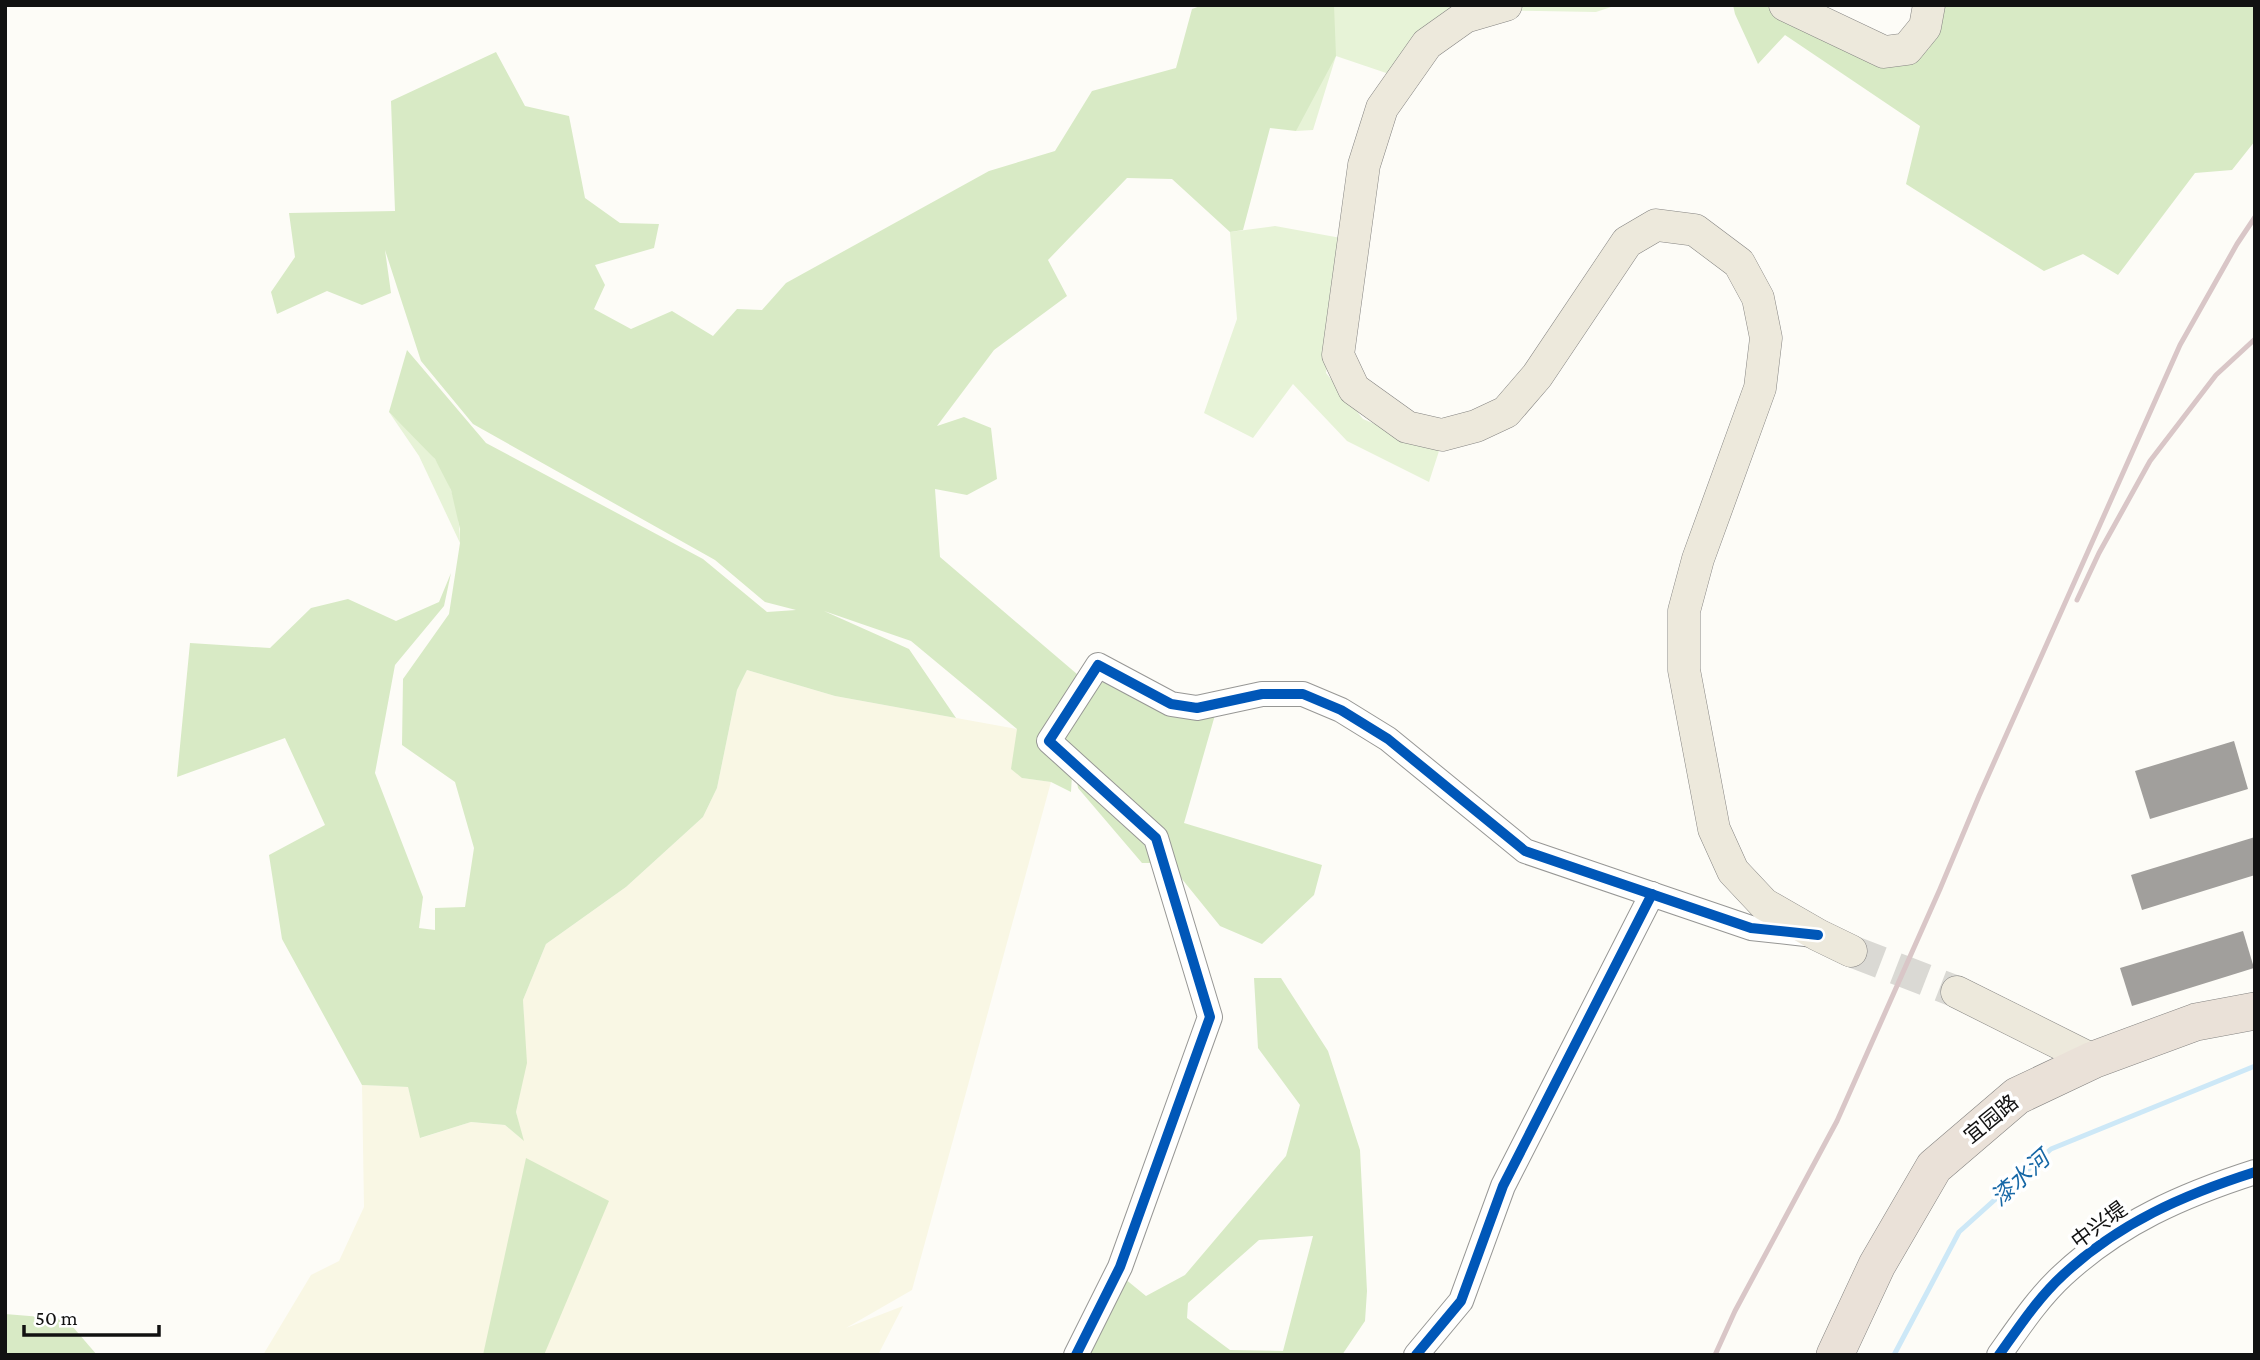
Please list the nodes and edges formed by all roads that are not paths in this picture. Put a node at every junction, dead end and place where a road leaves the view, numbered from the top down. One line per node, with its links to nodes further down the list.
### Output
1 (1506, 5): 5 (main road)
2 (1785, 5): 3 (main road)
3 (1929, 5)
4 (1652, 894): 5 (street); 11 (street); 12 (street)
5 (1818, 936): 6 (main road)
6 (1851, 951)
7 (1957, 992): 9 (main road)
8 (2255, 1011): 9 (highway, 宜园路)
9 (2093, 1060): 13 (highway, 宜园路)
10 (2255, 1172): 14 (street, 中兴堤)
11 (1076, 1355)
12 (1416, 1355)
13 (1835, 1355)
14 (1999, 1355)

